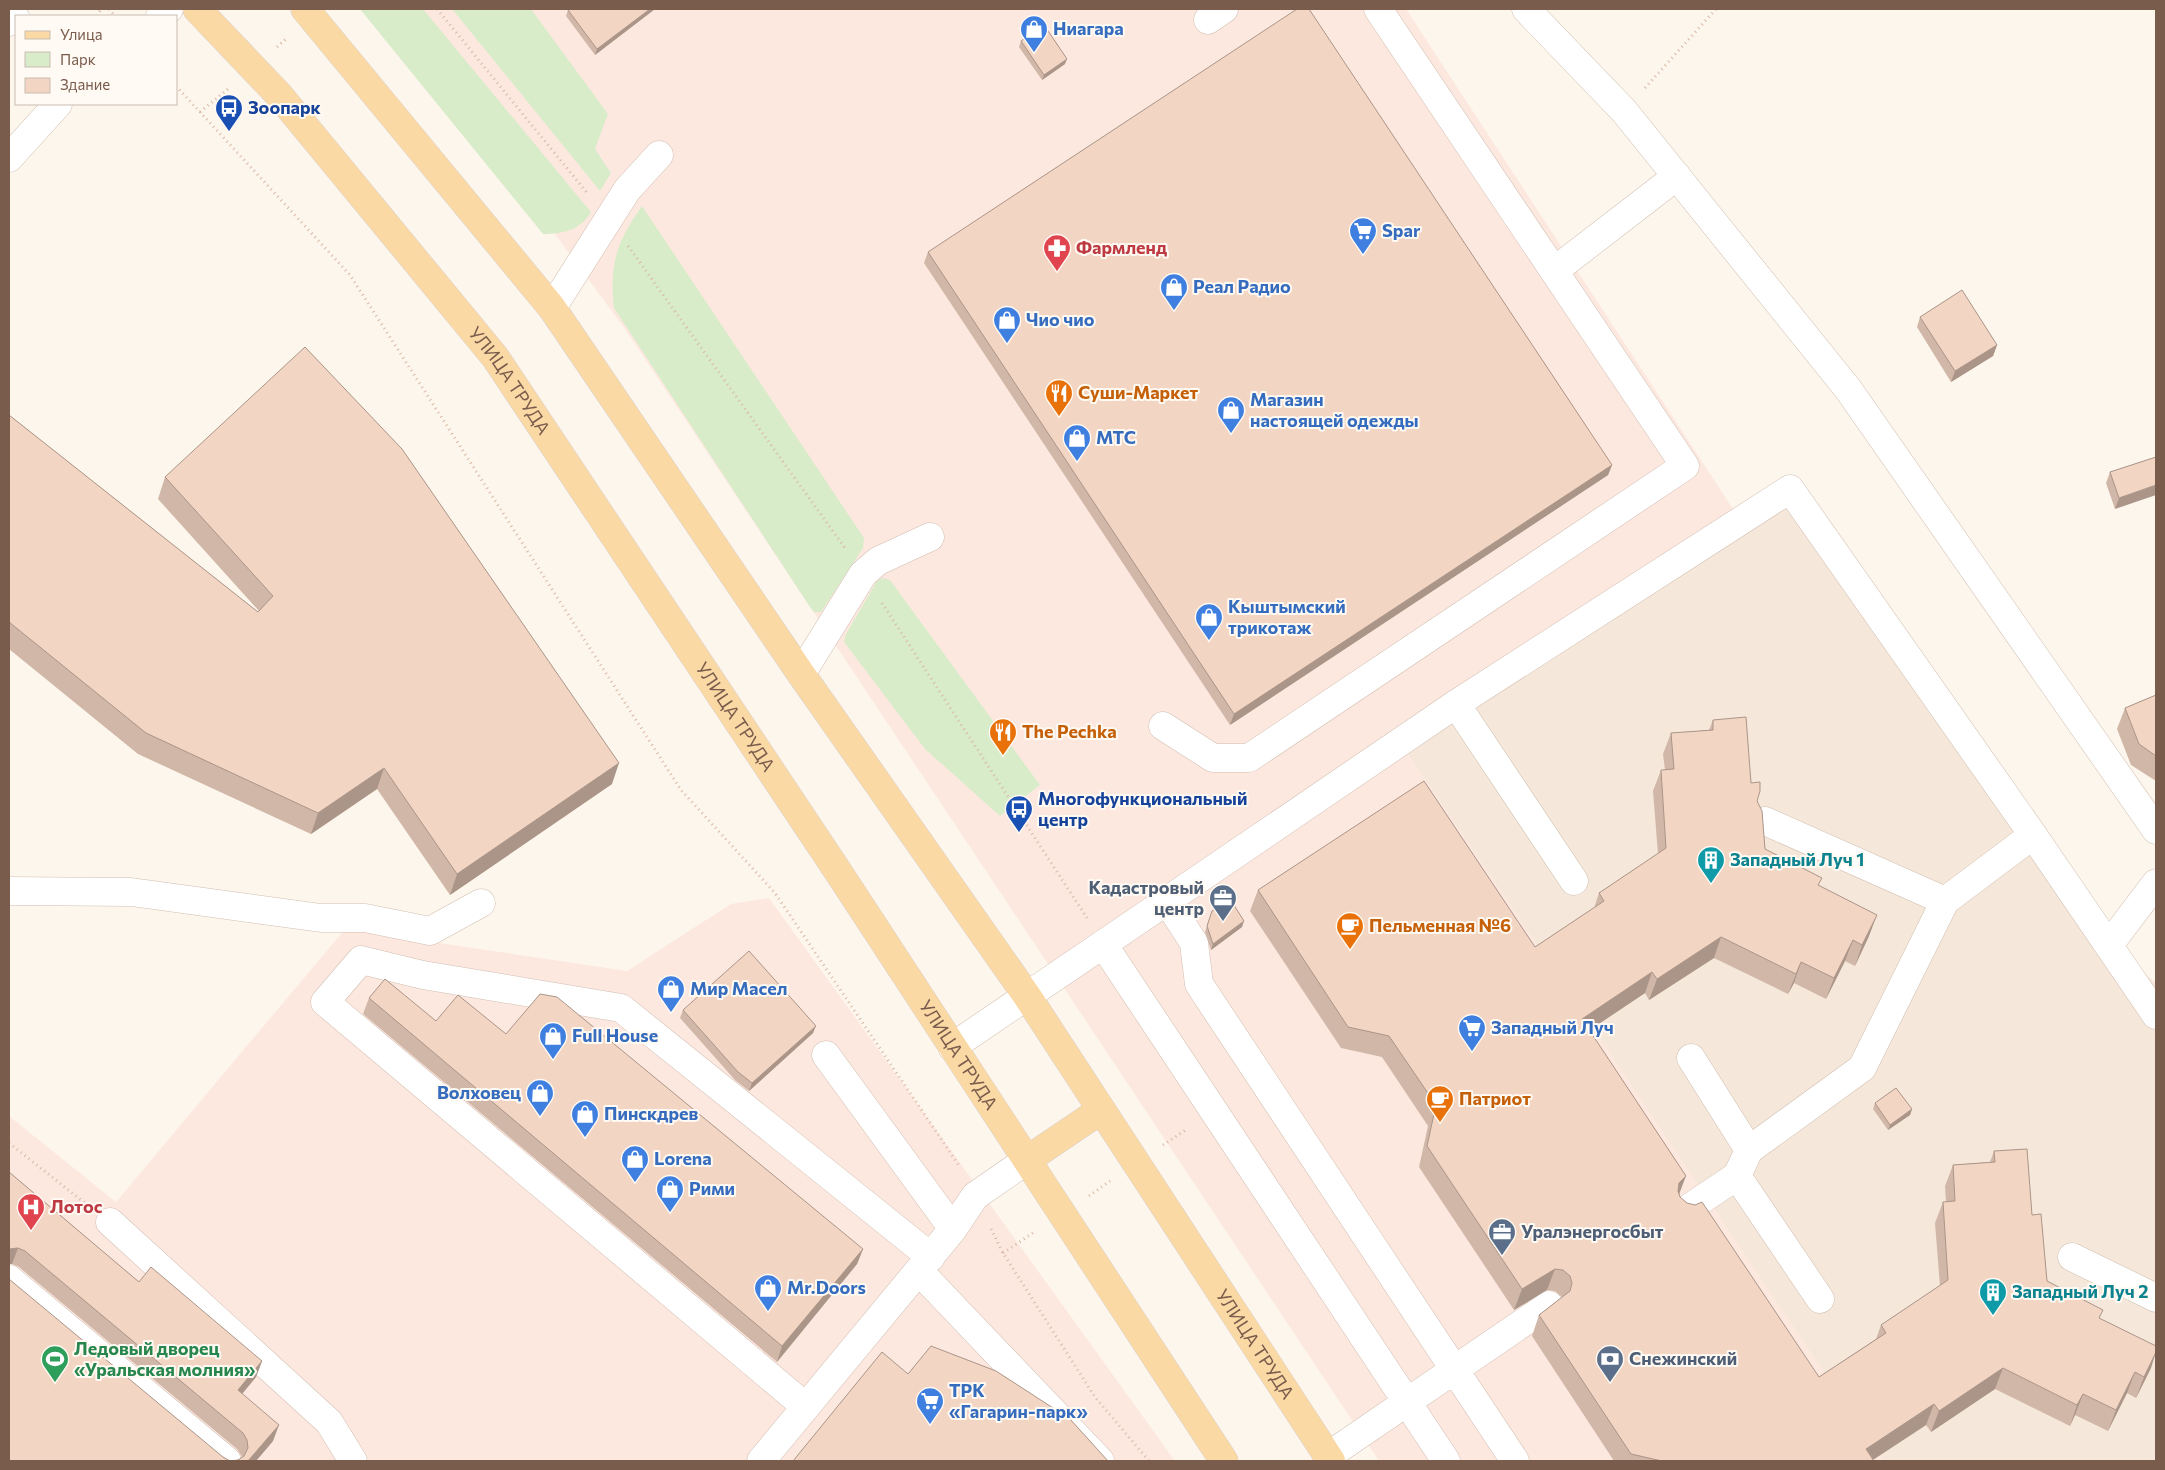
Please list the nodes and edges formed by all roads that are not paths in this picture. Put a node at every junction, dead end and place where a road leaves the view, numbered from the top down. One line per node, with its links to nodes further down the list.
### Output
1 (197, 9): 28 (main road, УЛИЦА ТРУДА)
2 (305, 9): 10 (main road, УЛИЦА ТРУДА)
3 (1378, 9): 9 (lane)
4 (1526, 9): 8 (lane)
5 (57, 105): 7 (lane)
6 (660, 154): 10 (lane)
7 (9, 158)
8 (1677, 176): 9 (lane); 16 (lane)
9 (1554, 272): 14 (lane)
10 (552, 308): 12 (main road, УЛИЦА ТРУДА)
11 (930, 537): 12 (lane)
12 (801, 674): 26 (main road, УЛИЦА ТРУДА)
13 (1456, 704): 17 (lane); 18 (lane); 21 (lane)
14 (1163, 726)
15 (1765, 821): 22 (lane)
16 (2156, 830)
17 (2033, 835): 22 (lane); 25 (lane)
18 (1574, 881)
19 (2156, 883): 25 (lane)
20 (9, 891): 23 (lane)
21 (1167, 901): 24 (lane); 44 (lane)
22 (1944, 901): 32 (lane)
23 (481, 903)
24 (1103, 944): 26 (lane); 45 (lane)
25 (2109, 945): 27 (lane)
26 (1027, 996): 28 (lane); 31 (main road, УЛИЦА ТРУДА)
27 (2156, 1015)
28 (952, 1047): 33 (main road, УЛИЦА ТРУДА)
29 (826, 1055): 37 (lane)
30 (1690, 1058): 32 (lane)
31 (1101, 1110): 33 (main road); 47 (main road, УЛИЦА ТРУДА)
32 (1749, 1150): 34 (lane)
33 (1027, 1160): 37 (lane); 52 (main road, УЛИЦА ТРУДА)
34 (1736, 1176): 35 (lane); 42 (lane)
35 (1686, 1210)
36 (110, 1222): 49 (lane)
37 (953, 1230): 39 (lane)
38 (2072, 1257): 41 (lane)
39 (925, 1264): 46 (lane); 46 (lane); 51 (lane)
40 (9, 1278): 48 (lane)
41 (2156, 1298)
42 (1820, 1299)
43 (1549, 1305): 44 (lane)
44 (1454, 1369): 45 (lane); 54 (lane)
45 (1406, 1402): 47 (lane); 53 (lane)
46 (806, 1407): 50 (lane)
47 (1329, 1459)
48 (227, 1461)
49 (353, 1461)
50 (761, 1461)
51 (1100, 1461)
52 (1224, 1461)
53 (1446, 1461)
54 (1515, 1461)

